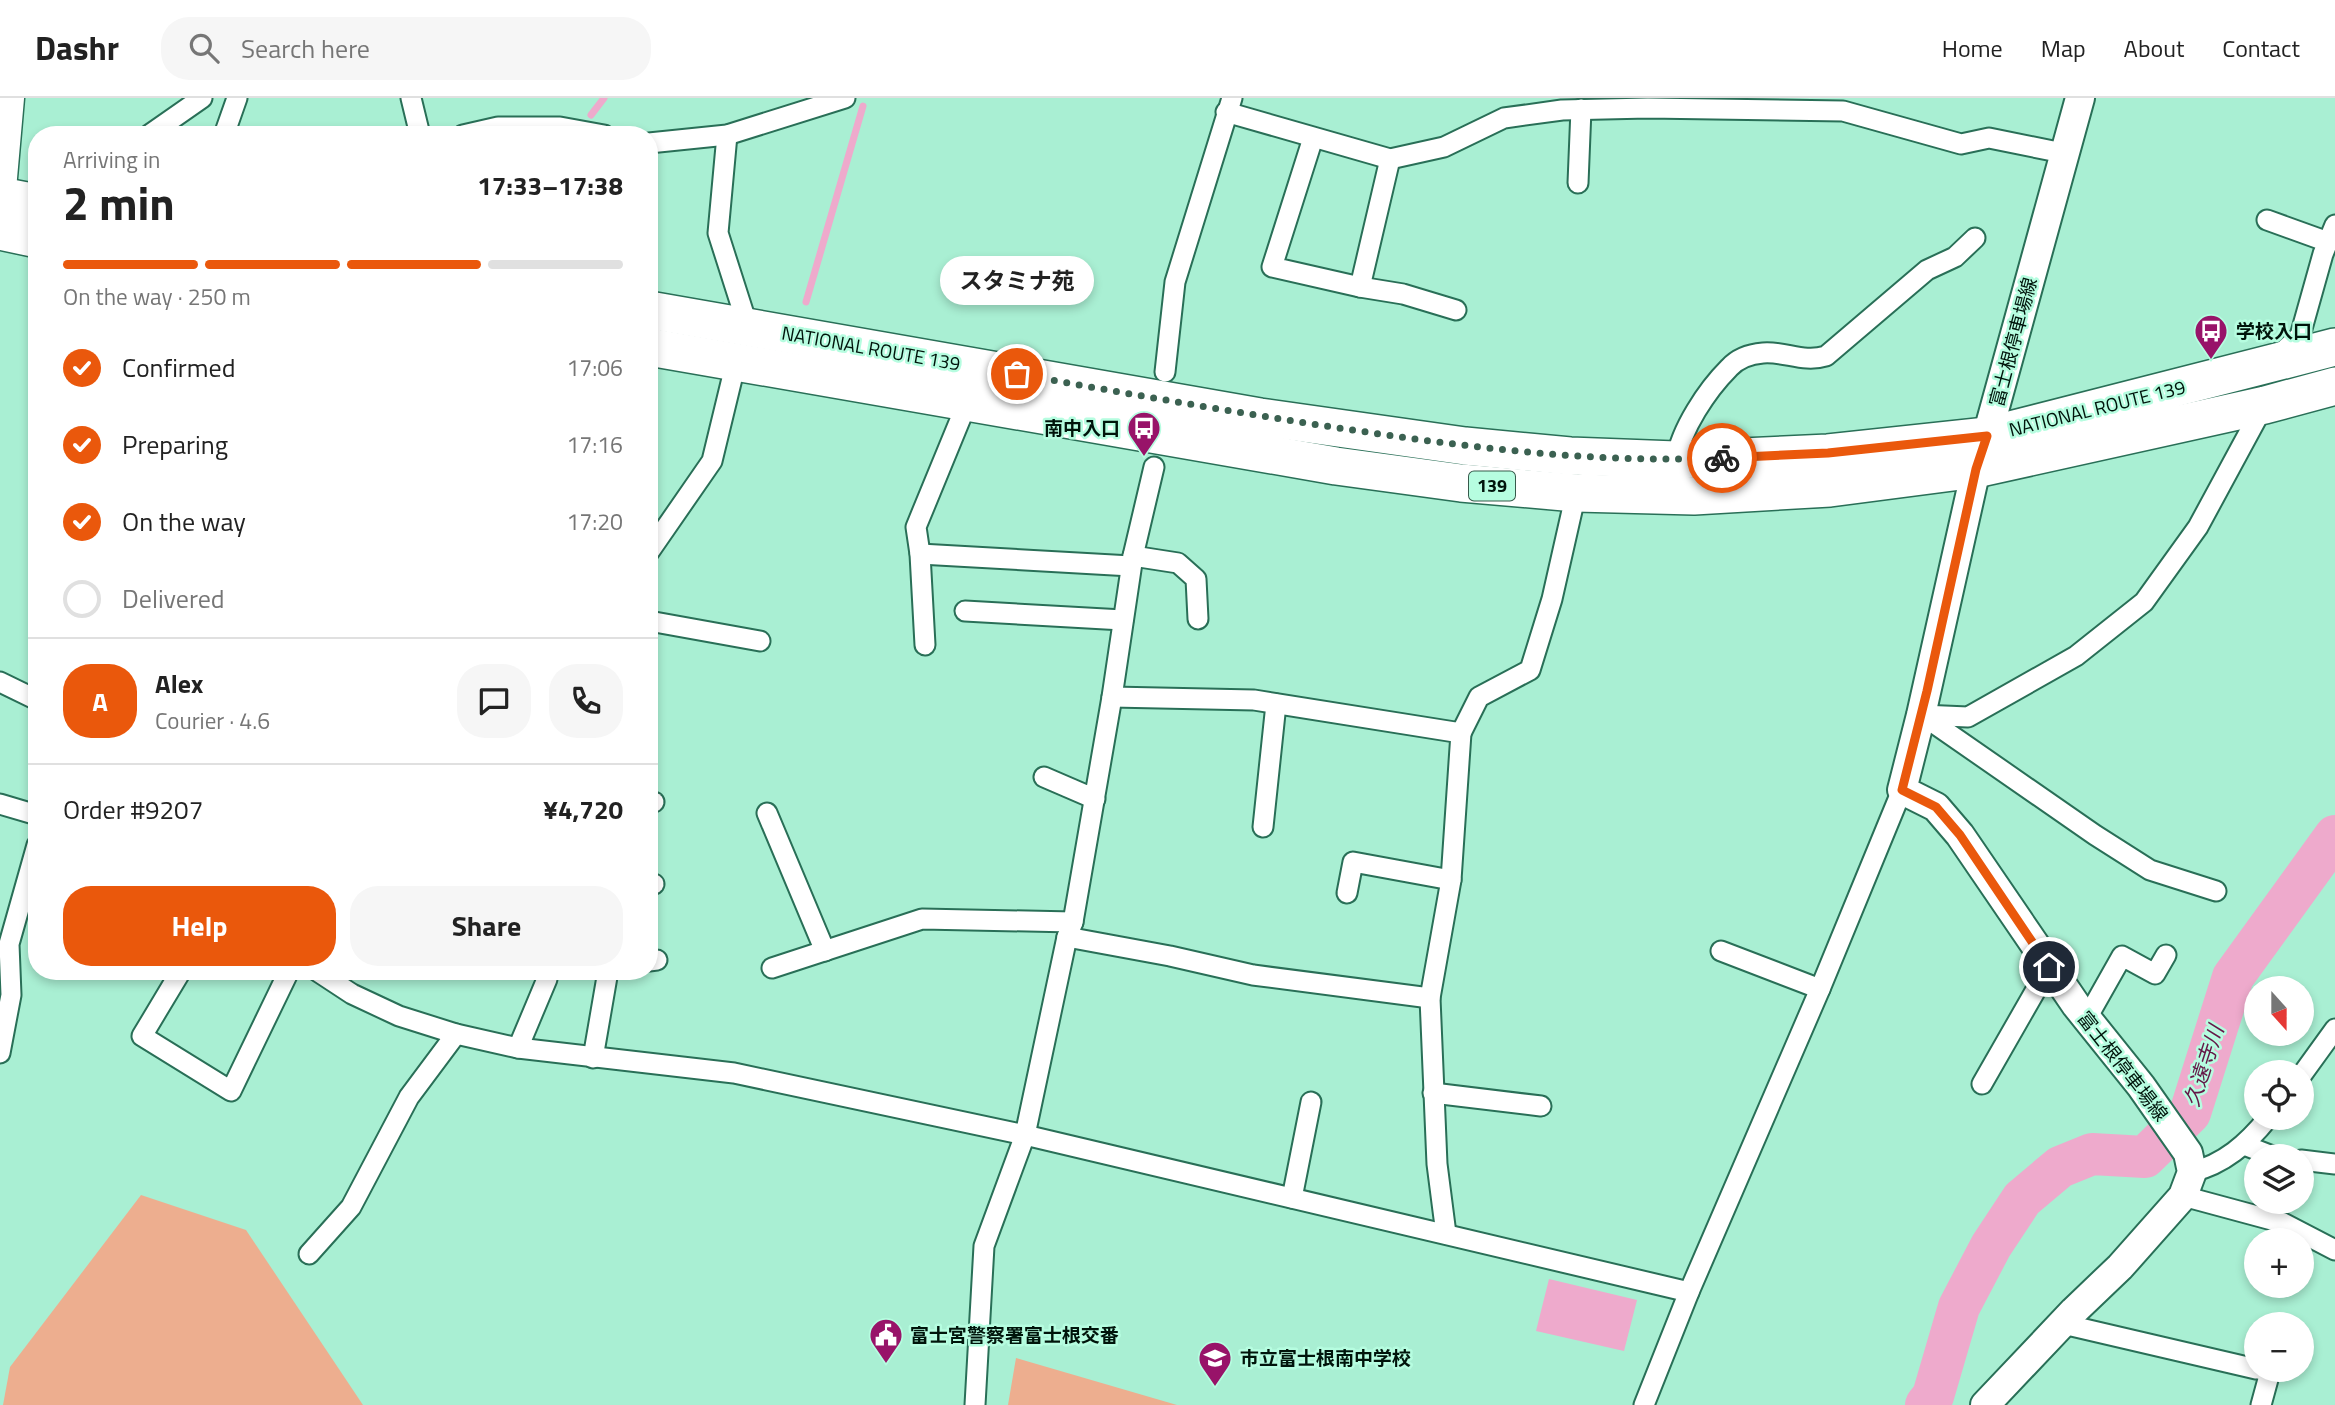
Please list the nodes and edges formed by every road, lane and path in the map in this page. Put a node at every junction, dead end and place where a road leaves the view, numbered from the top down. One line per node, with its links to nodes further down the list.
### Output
1 (8, 98): 23 (main road)
2 (202, 98): 14 (street)
3 (237, 98): 15 (street)
4 (411, 98): 16 (street)
5 (786, 98): 12 (street)
6 (845, 98): 12 (street)
7 (1505, 98): 13 (street)
8 (2080, 98): 20 (main road, 富士根停車場線)
9 (1653, 103): 11 (street); 20 (street)
10 (1229, 105): 18 (street); 39 (street)
11 (1569, 106): 13 (street); 22 (street)
12 (781, 118): 17 (street)
13 (1504, 118): 21 (street)
14 (162, 126)
15 (227, 126)
16 (418, 126)
17 (727, 135): 19 (street); 34 (street)
18 (1313, 138): 21 (street); 31 (street)
19 (658, 142)
20 (2063, 153): 43 (main road, 富士根停車場線)
21 (1390, 159): 31 (street)
22 (1578, 183)
23 (0, 189)
24 (0, 196): 25 (highway)
25 (28, 201)
26 (2267, 220): 28 (street)
27 (0, 232): 29 (highway)
28 (2332, 234): 38 (street)
29 (28, 237)
30 (1975, 238): 44 (street)
31 (1360, 287): 32 (street)
32 (1456, 310)
33 (658, 312): 34 (highway, NATIONAL ROUTE 139 / 139)
34 (748, 327): 44 (highway, NATIONAL ROUTE 139 / 139)
35 (2335, 346): 38 (highway, NATIONAL ROUTE 139 / 139)
36 (658, 349): 37 (highway, NATIONAL ROUTE 139 / 139)
37 (736, 362): 41 (highway, NATIONAL ROUTE 139 / 139); 47 (street)
38 (2270, 364): 43 (highway, NATIONAL ROUTE 139 / 139)
39 (1165, 372)
40 (2335, 386): 42 (highway, NATIONAL ROUTE 139 / 139)
41 (967, 403): 46 (highway, NATIONAL ROUTE 139 / 139); 48 (street)
42 (2265, 405): 43 (highway, NATIONAL ROUTE 139 / 139); 60 (street)
43 (1982, 452): 44 (highway, NATIONAL ROUTE 139 / 139); 46 (highway, NATIONAL ROUTE 139 / 139); 60 (main road, 富士根停車場線)
44 (1676, 460)
45 (1153, 467): 49 (street)
46 (1577, 493): 61 (street)
47 (658, 539)
48 (920, 554): 49 (street); 55 (street)
49 (1132, 561): 51 (street); 52 (street)
50 (965, 611): 52 (street)
51 (1198, 618)
52 (1124, 620): 58 (street)
53 (658, 623): 54 (street)
54 (760, 640)
55 (925, 645)
56 (0, 682): 57 (street)
57 (28, 696)
58 (1112, 697): 59 (street); 64 (street)
59 (1276, 704): 61 (street); 68 (street)
60 (1921, 715): 63 (main road, 富士根停車場線); 71 (street)
61 (1461, 733): 70 (street)
62 (1044, 777): 64 (street)
63 (1902, 790): 78 (main road, 富士根停車場線); 85 (street)
64 (1095, 799): 73 (street)
65 (0, 804): 66 (street)
66 (28, 812)
67 (768, 813): 75 (street)
68 (1263, 827)
69 (28, 872): 74 (street)
70 (1451, 880): 72 (street); 86 (street)
71 (2216, 891)
72 (1348, 893)
73 (1070, 930): 75 (street); 86 (street); 99 (street)
74 (5, 942): 91 (street)
75 (825, 951): 79 (street)
76 (1721, 951): 85 (street)
77 (2166, 955): 87 (street)
78 (2049, 967): 87 (main road, 富士根停車場線); 94 (street)
79 (772, 968)
80 (176, 980): 81 (street)
81 (285, 980)
82 (331, 980): 89 (street)
83 (547, 980): 90 (street)
84 (606, 980): 92 (street)
85 (1820, 989): 109 (street)
86 (1430, 998): 95 (street)
87 (2087, 1018): 104 (main road, 富士根停車場線)
88 (2335, 1029): 93 (street)
89 (456, 1034): 90 (street); 108 (street)
90 (518, 1048): 92 (street)
91 (0, 1053)
92 (593, 1058): 99 (street)
93 (2313, 1060)
94 (1982, 1084)
95 (1433, 1093): 97 (street); 106 (street)
96 (1311, 1102): 105 (street)
97 (1541, 1106)
98 (2257, 1130): 100 (street)
99 (1025, 1135): 105 (street); 113 (street)
100 (2245, 1144)
101 (2244, 1145): 104 (street)
102 (2314, 1162): 103 (street)
103 (2335, 1164)
104 (2188, 1174): 107 (street); 110 (main road)
105 (1292, 1198): 106 (street)
106 (1446, 1234): 109 (street)
107 (2335, 1250)
108 (309, 1254)
109 (1689, 1292): 114 (street)
110 (2063, 1324): 111 (street); 115 (main road)
111 (2244, 1366)
112 (2267, 1382): 116 (street)
113 (975, 1405)
114 (1644, 1405)
115 (1985, 1405)
116 (2261, 1405)

